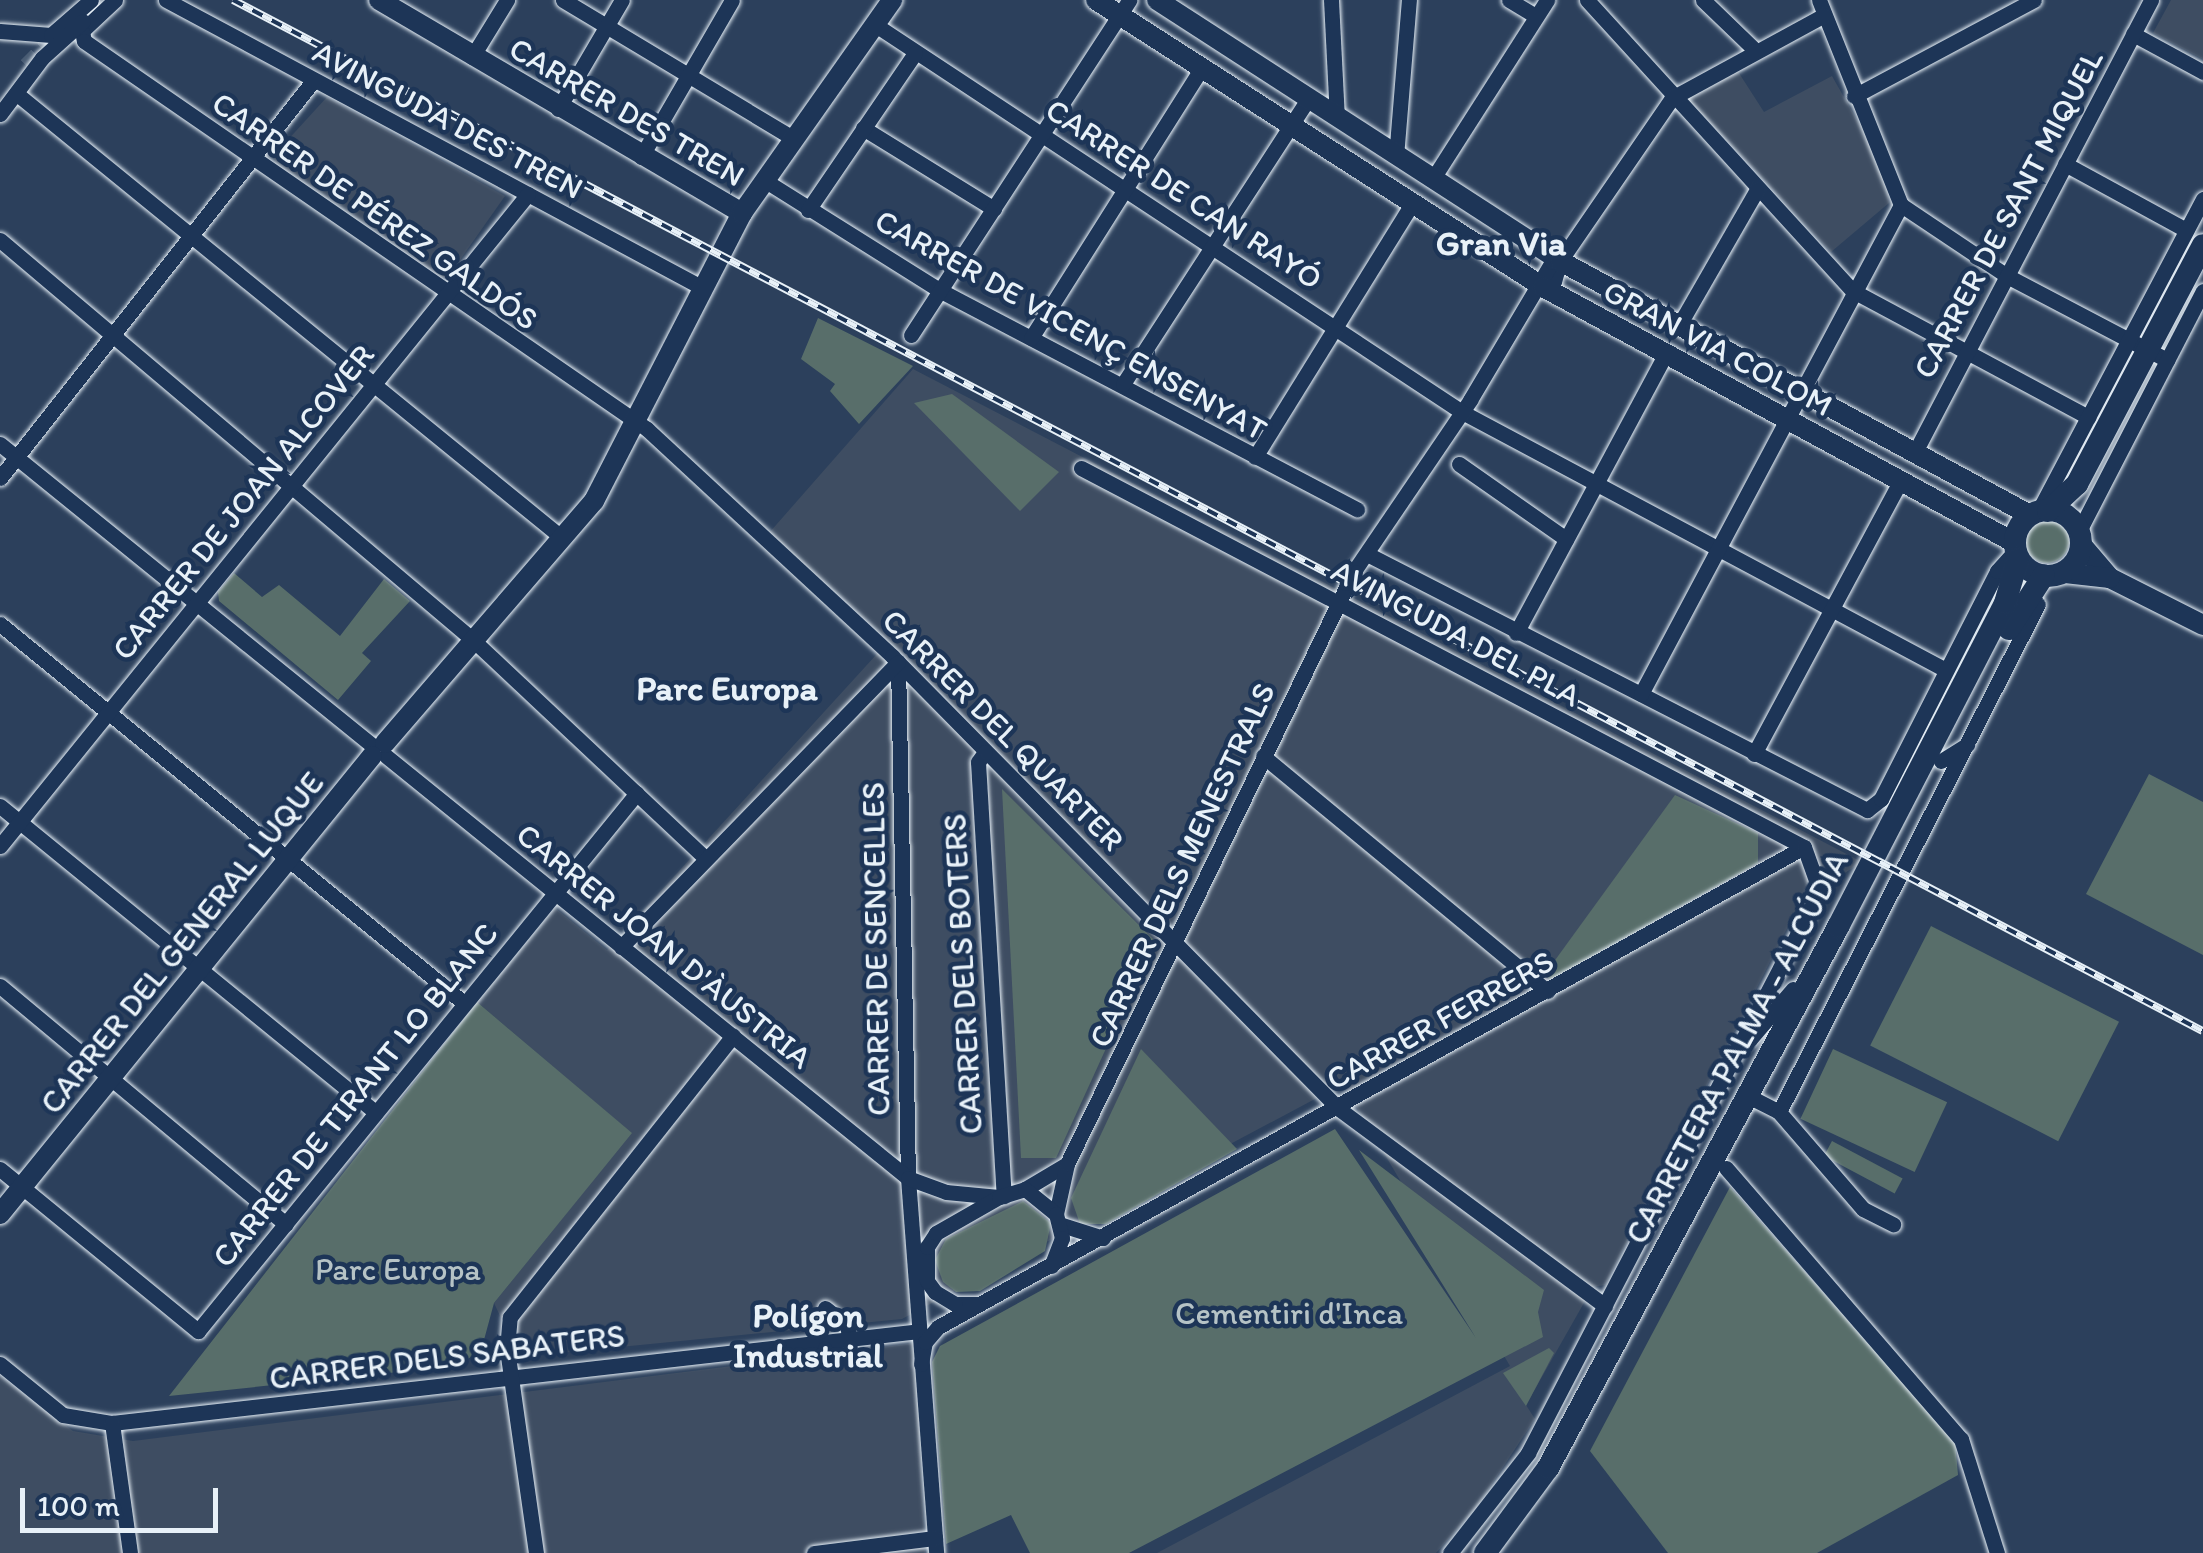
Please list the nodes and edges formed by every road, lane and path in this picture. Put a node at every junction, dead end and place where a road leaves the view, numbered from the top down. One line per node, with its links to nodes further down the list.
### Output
1 (91, 0): 28 (street)
2 (104, 0): 32 (street)
3 (115, 0): 52 (street, CARRER DE PÉREZ GALDÓS)
4 (166, 0): 37 (street, AVINGUDA DES TREN)
5 (507, 0): 31 (street)
6 (564, 0): 25 (street)
7 (622, 0): 25 (street)
8 (732, 0): 36 (street)
9 (892, 0): 24 (main road, CARRER DEL GENERAL LUQUE)
10 (1096, 0): 21 (main road, GRAN VIA COLOM)
11 (1157, 0): 41 (main road, GRAN VIA COLOM)
12 (1331, 0): 45 (street)
13 (1410, 0): 50 (street)
14 (1510, 0): 23 (street)
15 (1546, 0): 23 (street)
16 (1586, 0): 40 (street)
17 (1703, 0): 29 (street)
18 (2034, 0): 39 (street)
19 (2151, 0): 27 (street, CARRER DE SANT MIQUEL)
20 (391, 4): 31 (main road, CARRER DES TREN)
21 (1123, 7): 34 (main road, GRAN VIA COLOM); 48 (street)
22 (1822, 7): 29 (street); 39 (street)
23 (1536, 16): 55 (street)
24 (874, 24): 30 (street, CARRER DE CAN RAYÓ); 49 (main road, CARRER DEL GENERAL LUQUE)
25 (607, 26): 36 (street); 43 (street)
26 (0, 30): 28 (street)
27 (2133, 34): 35 (street); 53 (street, CARRER DE SANT MIQUEL)
28 (41, 37): 32 (street)
29 (1756, 51): 40 (street)
30 (915, 53): 47 (street); 48 (street, CARRER DE CAN RAYÓ)
31 (472, 57): 43 (main road, CARRER DES TREN)
32 (42, 58): 38 (street)
33 (26, 65): 42 (street)
34 (1202, 68): 46 (main road, GRAN VIA COLOM); 57 (street)
35 (2203, 72)
36 (686, 74): 49 (street); 51 (street)
37 (314, 81): 52 (street); 58 (street, AVINGUDA DES TREN)
38 (18, 94): 44 (street); 65 (street)
39 (1854, 96): 60 (street)
40 (1672, 98): 56 (street); 69 (street, CARRER DELS MENESTRALS)
41 (1308, 100): 45 (main road, GRAN VIA COLOM); 46 (street)
42 (0, 101)
43 (558, 109): 51 (main road, CARRER DES TREN)
44 (0, 114)
45 (1337, 118): 50 (main road, GRAN VIA COLOM)
46 (1293, 125): 61 (main road, GRAN VIA COLOM); 68 (street)
47 (863, 128): 62 (street); 63 (street)
48 (1041, 135): 57 (street, CARRER DE CAN RAYÓ); 62 (street)
49 (793, 138): 54 (main road, CARRER DEL GENERAL LUQUE)
50 (1396, 157): 55 (main road, GRAN VIA COLOM)
51 (641, 158): 64 (main road, CARRER DES TREN)
52 (255, 161): 65 (street); 76 (street, CARRER DE PÉREZ GALDÓS)
53 (2065, 164): 66 (street); 70 (street, CARRER DE SANT MIQUEL)
54 (764, 180): 63 (street, CARRER DE VICENÇ ENSENYAT); 64 (main road, CARRER DEL GENERAL LUQUE)
55 (1432, 180): 69 (main road, GRAN VIA COLOM)
56 (1758, 188): 74 (street); 78 (street)
57 (1125, 189): 68 (street, CARRER DE CAN RAYÓ); 81 (street)
58 (528, 194): 72 (street, AVINGUDA DES TREN); 76 (street, CARRER DE JOAN ALCOVER)
59 (2203, 199): 66 (street)
60 (1901, 204): 70 (street); 74 (street)
61 (1411, 205): 71 (main road, GRAN VIA COLOM); 77 (street)
62 (994, 209): 73 (street)
63 (808, 210): 73 (street, CARRER DE VICENÇ ENSENYAT)
64 (742, 214): 72 (main road, CARRER DEL GENERAL LUQUE)
65 (193, 238): 80 (street); 86 (street)
66 (2195, 238): 82 (highway)
67 (0, 240): 80 (street)
68 (1212, 245): 77 (street, CARRER DE CAN RAYÓ); 85 (street)
69 (1560, 260): 71 (street, CARRER DELS MENESTRALS); 78 (main road, GRAN VIA COLOM)
70 (2006, 276): 82 (street); 83 (street, CARRER DE SANT MIQUEL)
71 (1542, 287): 84 (main road, GRAN VIA COLOM); 88 (street, CARRER DELS MENESTRALS)
72 (704, 288): 91 (main road, CARRER DEL GENERAL LUQUE)
73 (941, 291): 79 (street); 81 (street, CARRER DE VICENÇ ENSENYAT)
74 (1853, 291): 83 (street); 87 (street)
75 (2203, 291): 82 (street)
76 (447, 294): 86 (street, CARRER DE JOAN ALCOVER); 91 (street, CARRER DE PÉREZ GALDÓS)
77 (1338, 327): 88 (street, CARRER DE CAN RAYÓ); 94 (street)
78 (1678, 327): 87 (main road, GRAN VIA COLOM)
79 (911, 335)
80 (113, 338): 95 (street); 102 (street)
81 (1031, 338): 85 (street, CARRER DE VICENÇ ENSENYAT)
82 (2148, 349): 89 (street); 101 (highway); 105 (street)
83 (1967, 352): 89 (street); 93 (street, CARRER DE SANT MIQUEL)
84 (1666, 353): 90 (main road, GRAN VIA COLOM); 100 (street)
85 (1123, 384): 94 (street, CARRER DE VICENÇ ENSENYAT)
86 (373, 386): 102 (street, CARRER DE JOAN ALCOVER); 106 (street)
87 (1798, 391): 90 (street); 93 (main road, GRAN VIA COLOM)
88 (1462, 412): 100 (street, CARRER DE CAN RAYÓ); 110 (street, CARRER DELS MENESTRALS)
89 (2088, 417): 104 (street)
90 (1784, 418): 99 (main road, GRAN VIA COLOM); 108 (street)
91 (636, 424): 106 (main road, CARRER DEL GENERAL LUQUE); 121 (street, CARRER DEL QUARTER)
92 (0, 444): 95 (street, CARRER JOAN D'ÀUSTRIA)
93 (1914, 454): 104 (main road, GRAN VIA COLOM)
94 (1255, 456): 103 (street, CARRER DE VICENÇ ENSENYAT)
95 (17, 457): 98 (street); 115 (street, CARRER JOAN D'ÀUSTRIA)
96 (1459, 464): 107 (street)
97 (1082, 468): 113 (street, AVINGUDA DEL PLA)
98 (0, 478)
99 (1901, 480): 109 (main road, GRAN VIA COLOM); 116 (street)
100 (1596, 484): 107 (street); 108 (street, CARRER DE CAN RAYÓ)
101 (2078, 484): 104 (highway, CARRETERA PALMA - ALCÚDIA); 105 (highway)
102 (292, 485): 115 (street, CARRER DE JOAN ALCOVER); 120 (street)
103 (1357, 509)
104 (2039, 513): 105 (highway); 109 (highway, CARRETERA PALMA - ALCÚDIA)
105 (2078, 532): 111 (highway, CARRETERA PALMA - ALCÚDIA); 112 (main road)
106 (560, 536): 120 (main road, CARRER DEL GENERAL LUQUE)
107 (1566, 539): 119 (street)
108 (1716, 548): 116 (street, CARRER DE CAN RAYÓ); 123 (street)
109 (2016, 551): 111 (highway); 114 (highway, CARRETERA PALMA - ALCÚDIA); 122 (street)
110 (1368, 554): 113 (street, CARRER DELS MENESTRALS); 119 (street)
111 (2056, 574): 112 (main road); 114 (highway, CARRETERA PALMA - ALCÚDIA); 125 (street)
112 (2110, 578): 118 (main road)
113 (1342, 595): 129 (street, CARRER DELS MENESTRALS); 135 (street, AVINGUDA DEL PLA)
114 (2015, 601): 130 (highway, CARRETERA PALMA - ALCÚDIA); 141 (highway, CARRETERA PALMA - ALCÚDIA)
115 (196, 603): 124 (street, CARRER DE JOAN ALCOVER); 126 (street, CARRER JOAN D'ÀUSTRIA)
116 (1832, 610): 122 (street, CARRER DE CAN RAYÓ); 128 (street)
117 (0, 624): 124 (street)
118 (2203, 625)
119 (1516, 633): 123 (street)
120 (472, 639): 126 (main road, CARRER DEL GENERAL LUQUE); 131 (street)
121 (898, 662): 127 (street, CARRER DEL QUARTER); 137 (street); 155 (street, CARRER DE SENCELLES)
122 (1946, 670): 128 (street)
123 (1640, 694): 128 (street)
124 (108, 712): 133 (street, CARRER DE JOAN ALCOVER); 136 (street)
125 (1967, 746): 130 (street); 149 (street)
126 (378, 750): 136 (main road, CARRER DEL GENERAL LUQUE); 138 (street, CARRER JOAN D'ÀUSTRIA)
127 (985, 752): 139 (street, CARRER DEL QUARTER); 158 (street, CARRER DELS BOTERS)
128 (1754, 754)
129 (1264, 756): 139 (street, CARRER DELS MENESTRALS); 144 (street)
130 (1940, 761): 149 (highway, CARRETERA PALMA - ALCÚDIA)
131 (637, 793): 137 (street); 138 (street, CARRER DE TIRANT LO BLANC)
132 (0, 806): 133 (street)
133 (19, 822): 134 (street, CARRER DE JOAN ALCOVER); 142 (street)
134 (0, 846)
135 (1804, 848): 144 (street, CARRER FERRERS); 147 (street)
136 (289, 858): 142 (main road, CARRER DEL GENERAL LUQUE); 145 (street)
137 (706, 859): 140 (street)
138 (555, 893): 140 (street, CARRER JOAN D'ÀUSTRIA); 145 (street, CARRER DE TIRANT LO BLANC)
139 (1177, 941): 150 (street, CARRER DEL QUARTER); 152 (street, CARRER DELS MENESTRALS)
140 (621, 946): 146 (street, CARRER JOAN D'ÀUSTRIA)
141 (1824, 954): 147 (street); 149 (highway, CARRETERA PALMA - ALCÚDIA)
142 (199, 970): 148 (main road, CARRER DEL GENERAL LUQUE); 151 (street)
143 (0, 986): 148 (street)
144 (1546, 992): 150 (street, CARRER FERRERS)
145 (464, 1003): 151 (street, CARRER DE TIRANT LO BLANC)
146 (733, 1036): 155 (street, CARRER JOAN D'ÀUSTRIA); 176 (street)
147 (1737, 1056): 170 (street)
148 (111, 1078): 156 (main road, CARRER DEL GENERAL LUQUE); 161 (street)
149 (1762, 1103): 153 (highway, CARRETERA PALMA - ALCÚDIA); 162 (street); 183 (highway, CARRETERA PALMA - ALCÚDIA)
150 (1339, 1109): 164 (street, CARRER FERRERS); 170 (street, CARRER DEL QUARTER)
151 (376, 1113): 161 (street, CARRER DE TIRANT LO BLANC)
152 (1067, 1164): 157 (street); 160 (street, CARRER DELS MENESTRALS)
153 (1726, 1168): 184 (highway, CARRETERA PALMA - ALCÚDIA); 185 (street)
154 (0, 1169): 156 (street)
155 (908, 1178): 158 (street); 163 (street, CARRER DE SENCELLES)
156 (22, 1187): 159 (main road, CARRER DEL GENERAL LUQUE); 161 (street, CARRER DE TIRANT LO BLANC)
157 (1024, 1189): 158 (street); 160 (street)
158 (1002, 1196): 165 (street)
159 (0, 1214)
160 (1059, 1220): 164 (street); 166 (street)
161 (286, 1224)
162 (1893, 1224)
163 (912, 1235): 165 (street, CARRER DE SENCELLES); 169 (street, CARRER DE SENCELLES)
164 (1102, 1238): 166 (street, CARRER FERRERS)
165 (926, 1263): 167 (street)
166 (1051, 1266): 168 (street)
167 (927, 1282): 168 (street); 169 (street)
168 (980, 1304): 175 (street)
169 (916, 1305): 172 (street, CARRER DE SENCELLES)
170 (1605, 1306): 182 (street)
171 (825, 1308): 173 (street)
172 (919, 1331): 173 (street, CARRER DELS SABATERS); 175 (street, CARRER DE SENCELLES)
173 (848, 1336): 176 (street, CARRER DELS SABATERS)
174 (0, 1364): 177 (street, CARRER DELS SABATERS)
175 (921, 1364): 178 (street, CARRER DE SENCELLES)
176 (512, 1377): 177 (street, CARRER DELS SABATERS); 180 (street)
177 (112, 1424): 179 (street)
178 (935, 1546): 181 (street)
179 (130, 1553)
180 (536, 1553)
181 (814, 1553)
182 (1450, 1553)
183 (1485, 1553)
184 (1505, 1553)
185 (1997, 1553)

